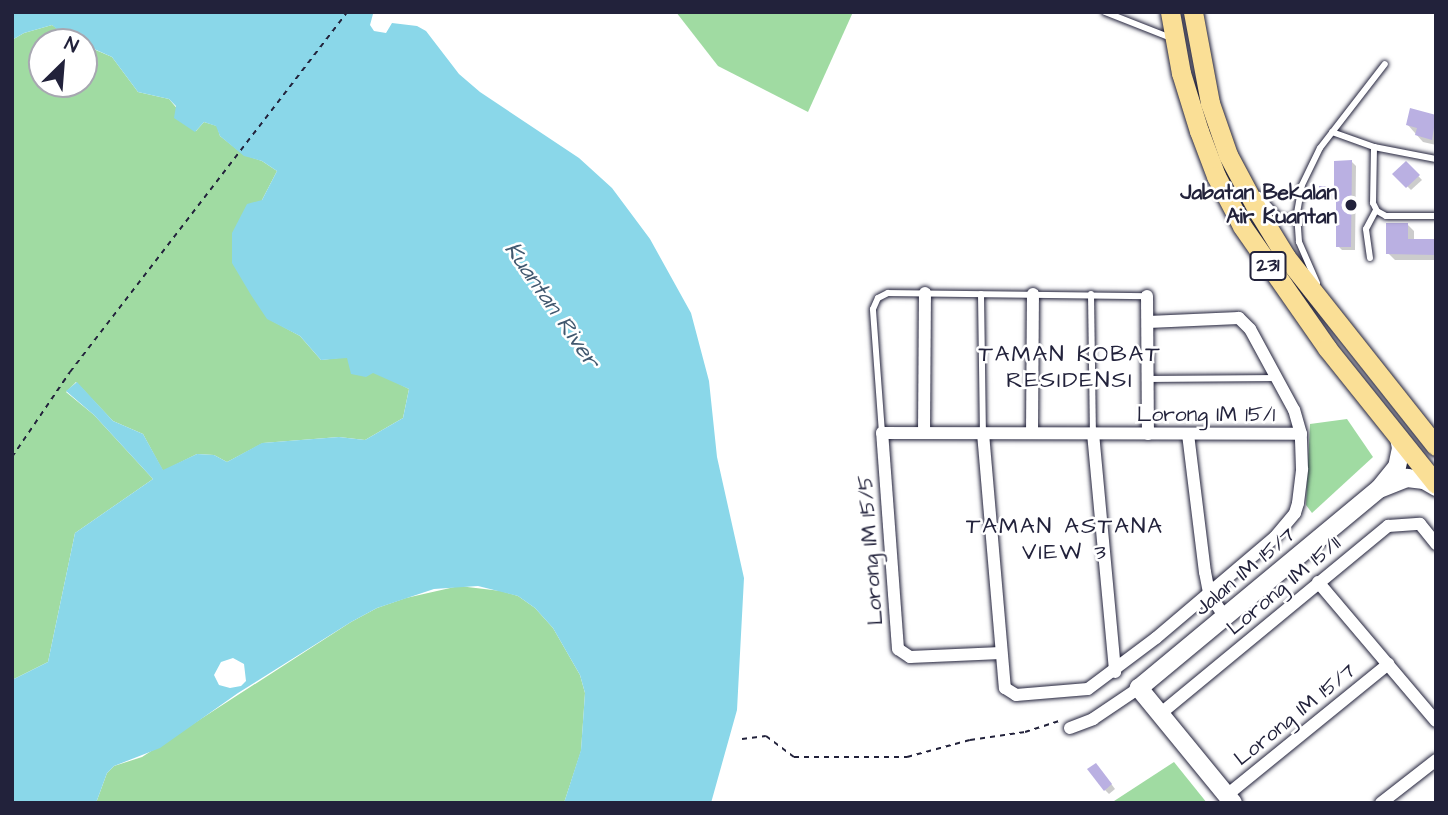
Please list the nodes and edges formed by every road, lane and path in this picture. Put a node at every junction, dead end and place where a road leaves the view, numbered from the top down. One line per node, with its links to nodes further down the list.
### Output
1 (347, 12): 34 (path)
2 (1105, 12): 5 (lane)
3 (1170, 12): 5 (main road, 231)
4 (1193, 12): 10 (main road, 231)
5 (1173, 38): 32 (main road, 231)
6 (1385, 64): 7 (lane)
7 (1332, 132): 8 (lane); 12 (lane)
8 (1374, 147): 9 (lane); 11 (lane)
9 (1436, 159)
10 (1243, 181): 12 (lane); 21 (main road, 231)
11 (1376, 210): 13 (lane); 14 (lane)
12 (1297, 213): 21 (lane)
13 (1436, 216)
14 (1370, 258)
15 (925, 293): 16 (lane); 24 (lane); 25 (street)
16 (981, 293): 17 (lane); 26 (lane)
17 (1033, 294): 18 (lane); 27 (street)
18 (1091, 294): 19 (lane); 28 (lane)
19 (1147, 296): 20 (street)
20 (1148, 321): 22 (street); 23 (street)
21 (1349, 340): 33 (main road, 231)
22 (1276, 378): 23 (lane); 31 (street)
23 (1148, 379): 29 (street)
24 (882, 433): 25 (street, Lorong IM 15/1); 41 (street, Lorong IM 15/5)
25 (925, 433): 26 (street, Lorong IM 15/1)
26 (983, 433): 27 (street, Lorong IM 15/1); 41 (street)
27 (1032, 433): 28 (street, Lorong IM 15/1)
28 (1093, 433): 29 (street, Lorong IM 15/1); 43 (street)
29 (1148, 434): 30 (street, Lorong IM 15/1)
30 (1188, 434): 31 (street, Lorong IM 15/1); 39 (street)
31 (1301, 434): 39 (street, Lorong IM 15/1)
32 (1399, 438): 35 (main road, 231); 36 (street)
33 (1436, 446)
34 (12, 457)
35 (1436, 486): 36 (street)
36 (1378, 489): 40 (street, Jalan IM 15/7)
37 (1436, 544): 38 (street, Lorong IM 15/11)
38 (1318, 582): 42 (street); 45 (street, Lorong IM 15/11)
39 (1209, 593): 40 (street); 43 (street, Lorong IM 15/1)
40 (1225, 618): 44 (street, Jalan IM 15/7)
41 (1002, 653): 43 (street, Lorong IM 15/1)
42 (1388, 664): 46 (street); 50 (street, Lorong IM 15/7)
43 (1115, 672)
44 (1139, 688): 45 (street); 47 (street, Jalan IM 15/7)
45 (1160, 714): 50 (street)
46 (1436, 721)
47 (1070, 728): 48 (path)
48 (742, 739)
49 (1436, 760): 51 (street)
50 (1230, 799)
51 (1381, 803)

